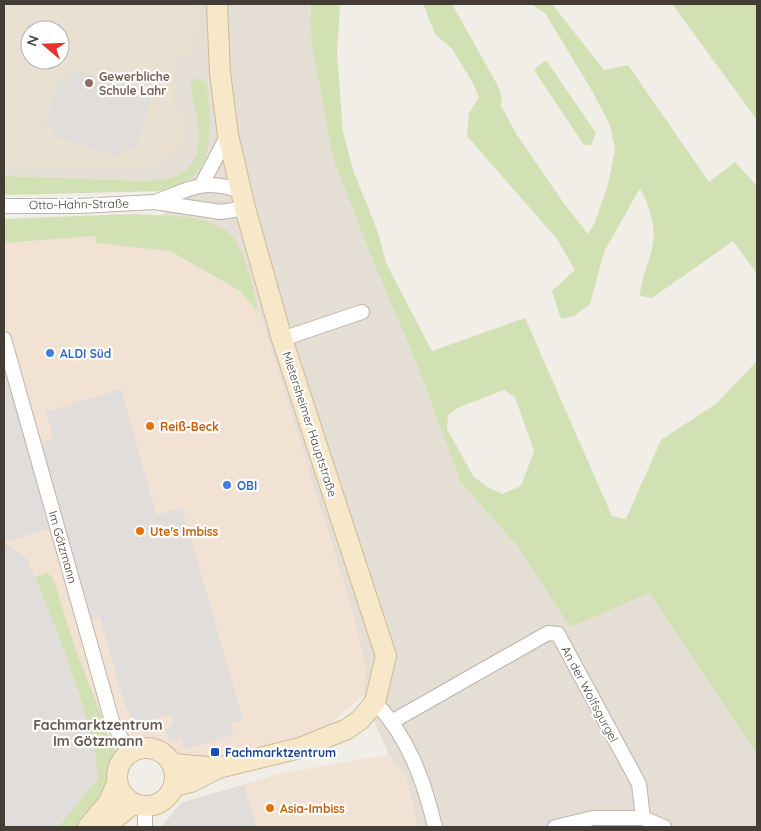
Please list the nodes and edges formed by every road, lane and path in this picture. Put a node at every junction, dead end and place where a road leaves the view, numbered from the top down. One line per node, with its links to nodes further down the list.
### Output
1 (217, 4): 2 (street, Mietersheimer Hauptstraße)
2 (228, 135): 3 (street); 4 (street, Mietersheimer Hauptstraße)
3 (202, 184): 4 (street, Otto-Hahn-Straße); 5 (street, Otto-Hahn-Straße)
4 (244, 200): 5 (street, Otto-Hahn-Straße); 9 (street, Mietersheimer Hauptstraße)
5 (154, 202): 6 (street, Otto-Hahn-Straße)
6 (4, 206)
7 (362, 312): 9 (street)
8 (4, 338): 12 (street, Im Götzmann)
9 (282, 339): 10 (street, Mietersheimer Hauptstraße)
10 (375, 702): 11 (street); 14 (street)
11 (393, 720): 18 (street, An der Wolfsgurgel); 22 (street)
12 (129, 753): 13 (street); 15 (street)
13 (173, 764): 14 (street); 16 (street)
14 (218, 768): 16 (street)
15 (117, 783): 17 (street); 19 (street)
16 (174, 786): 17 (street)
17 (139, 805): 20 (street); 21 (street)
18 (643, 818): 23 (street); 24 (street)
19 (88, 827)
20 (104, 827)
21 (145, 827)
22 (435, 827)
23 (555, 827)
24 (664, 827)

